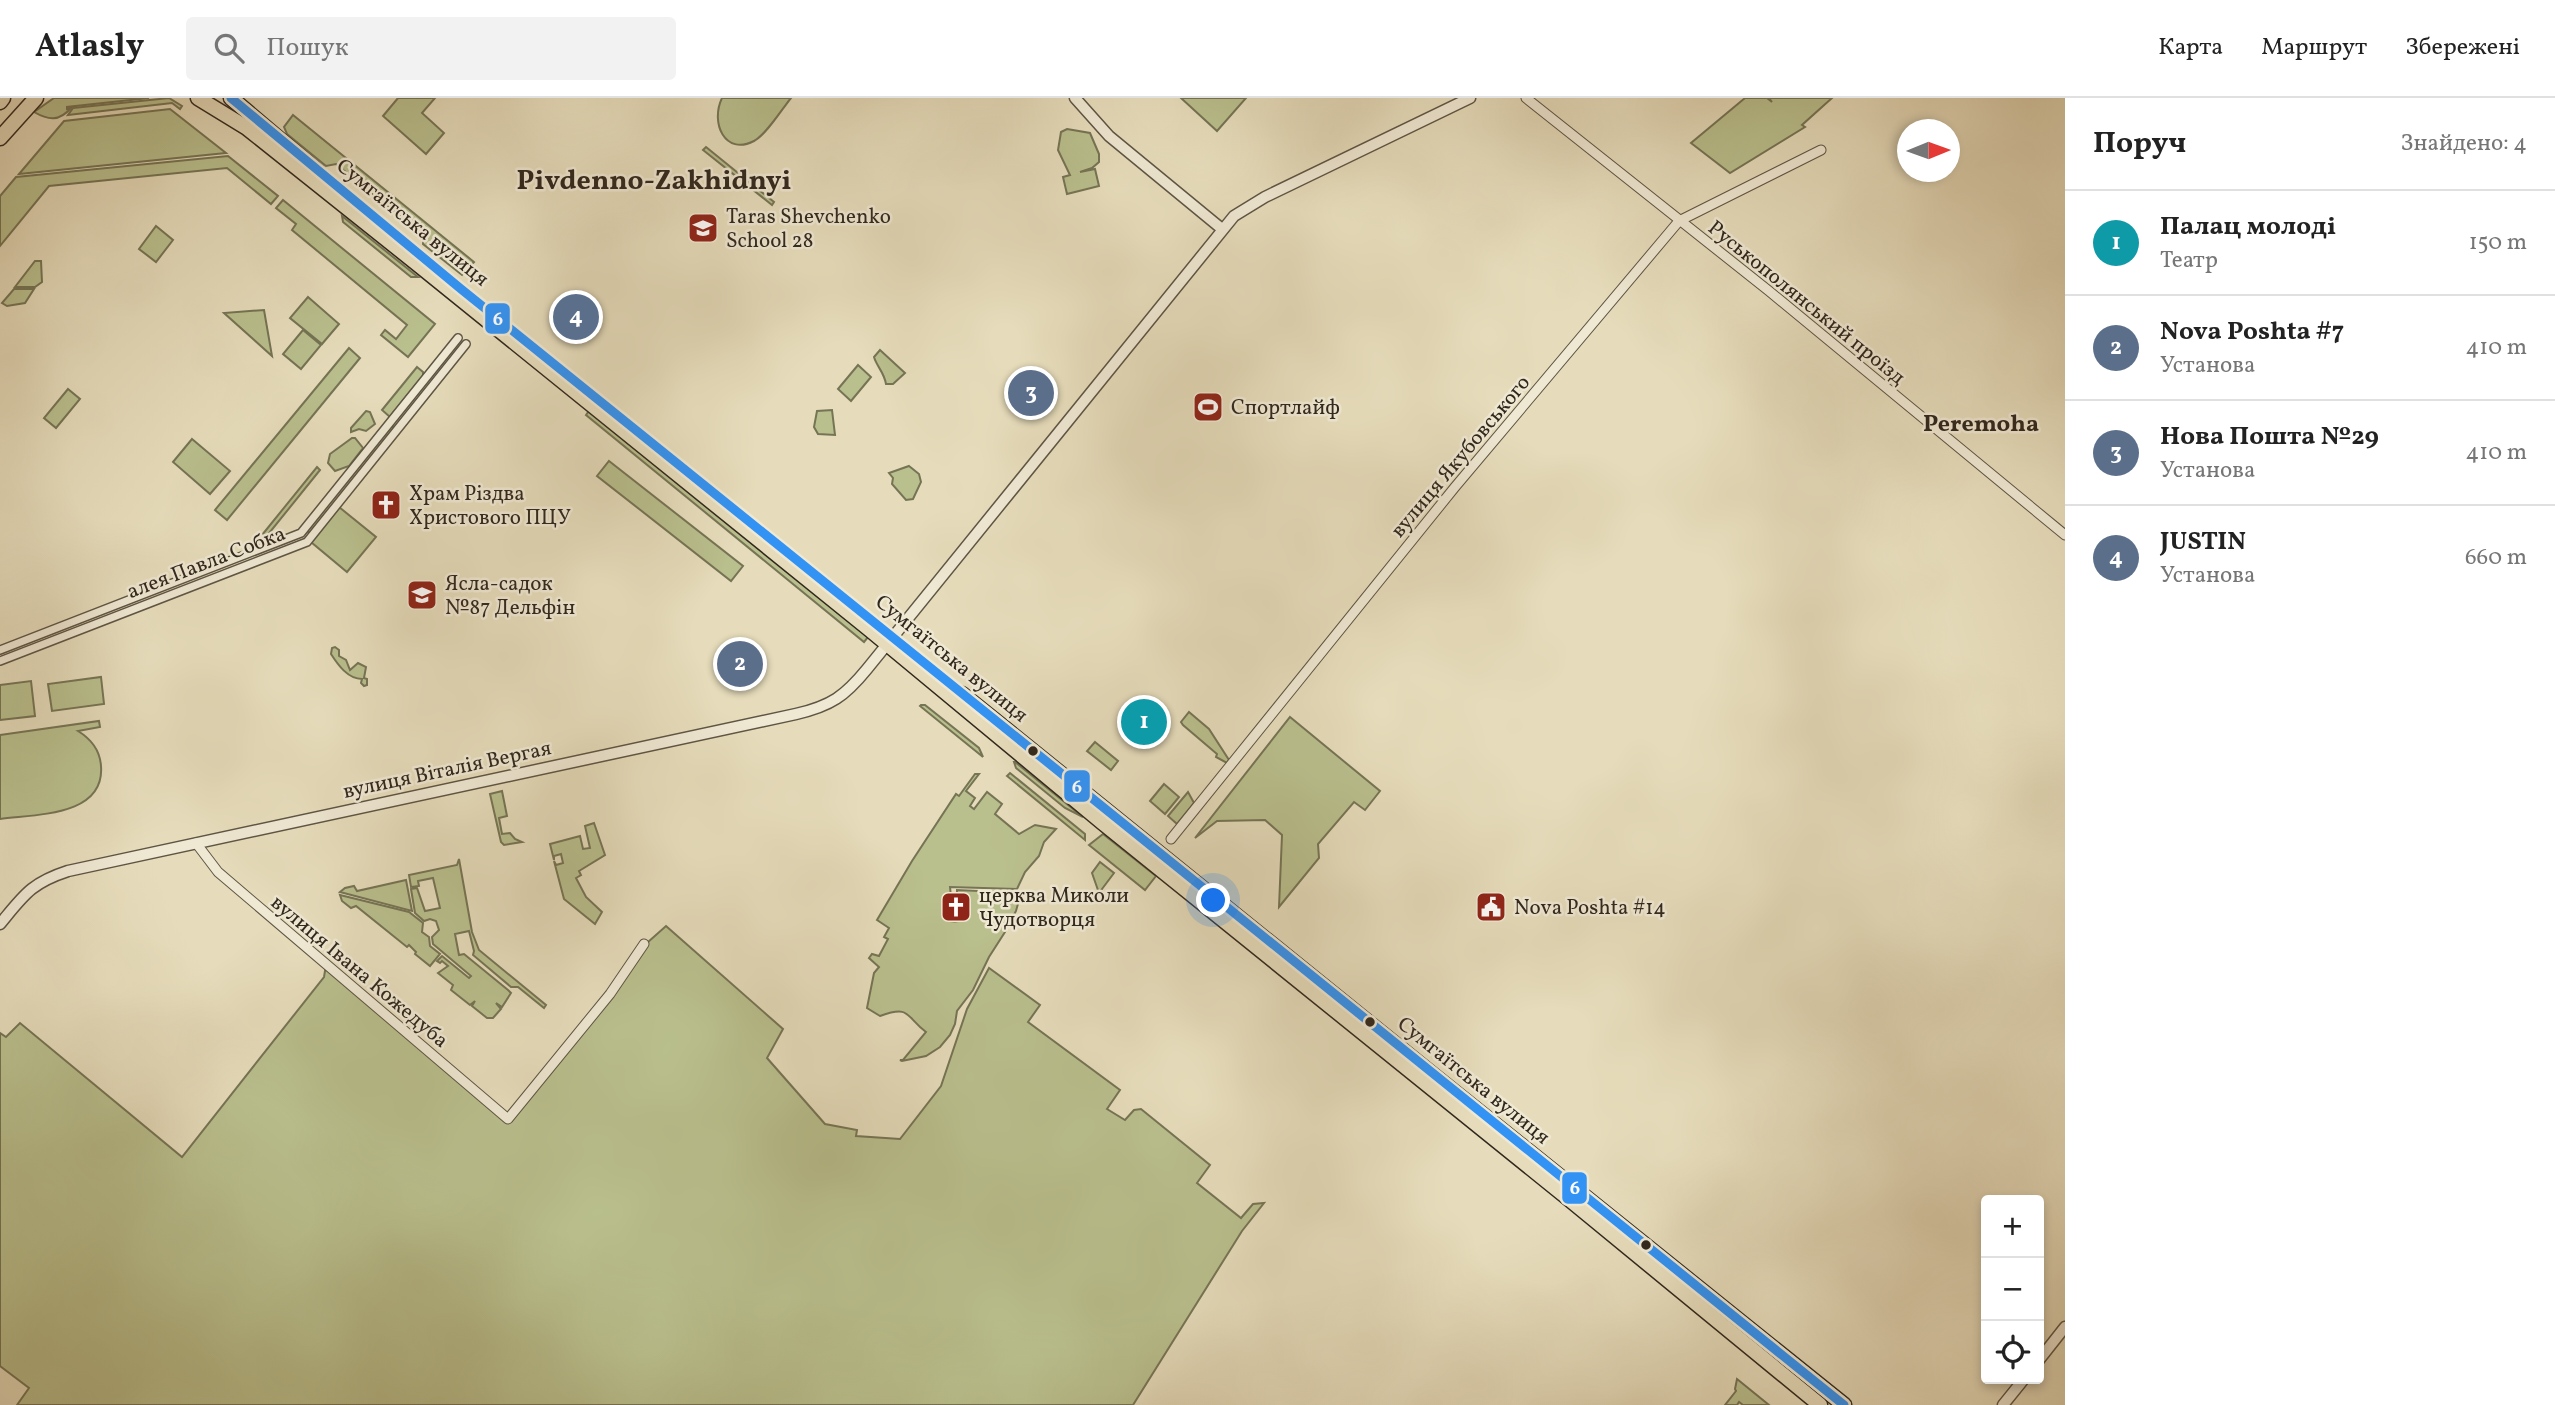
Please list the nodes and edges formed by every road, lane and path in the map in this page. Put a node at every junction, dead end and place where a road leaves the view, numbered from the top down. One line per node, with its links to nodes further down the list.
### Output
1 (36, 98): 7 (main road)
2 (198, 98): 14 (main road, Сумгаїтська вулиця)
3 (231, 98): 14 (main road, Сумгаїтська вулиця)
4 (1075, 98): 10 (street)
5 (1470, 98): 10 (street, вулиця Віталія Вергая)
6 (1526, 98): 9 (street, Руськополянський проїзд)
7 (0, 138)
8 (1821, 149): 9 (street, вулиця Якубовського)
9 (1679, 221): 13 (street, Руськополянський проїзд); 17 (street, вулиця Якубовського)
10 (1222, 229): 14 (street, вулиця Віталія Вергая)
11 (458, 338): 15 (street, алея Павла Собка)
12 (466, 345): 16 (street, алея Павла Собка)
13 (2065, 535)
14 (890, 641): 18 (street, вулиця Віталія Вергая); 21 (main road, Сумгаїтська вулиця)
15 (0, 650)
16 (0, 662)
17 (1171, 839)
18 (197, 843): 19 (street, вулиця Віталія Вергая); 20 (street, вулиця Івана Кожедуба)
19 (0, 924)
20 (644, 944)
21 (1547, 1174): 25 (main road, Сумгаїтська вулиця); 26 (main road, Сумгаїтська вулиця)
22 (2065, 1327): 23 (street)
23 (2044, 1354)
24 (2020, 1384): 27 (street)
25 (1820, 1405)
26 (1844, 1405)
27 (2003, 1405)

